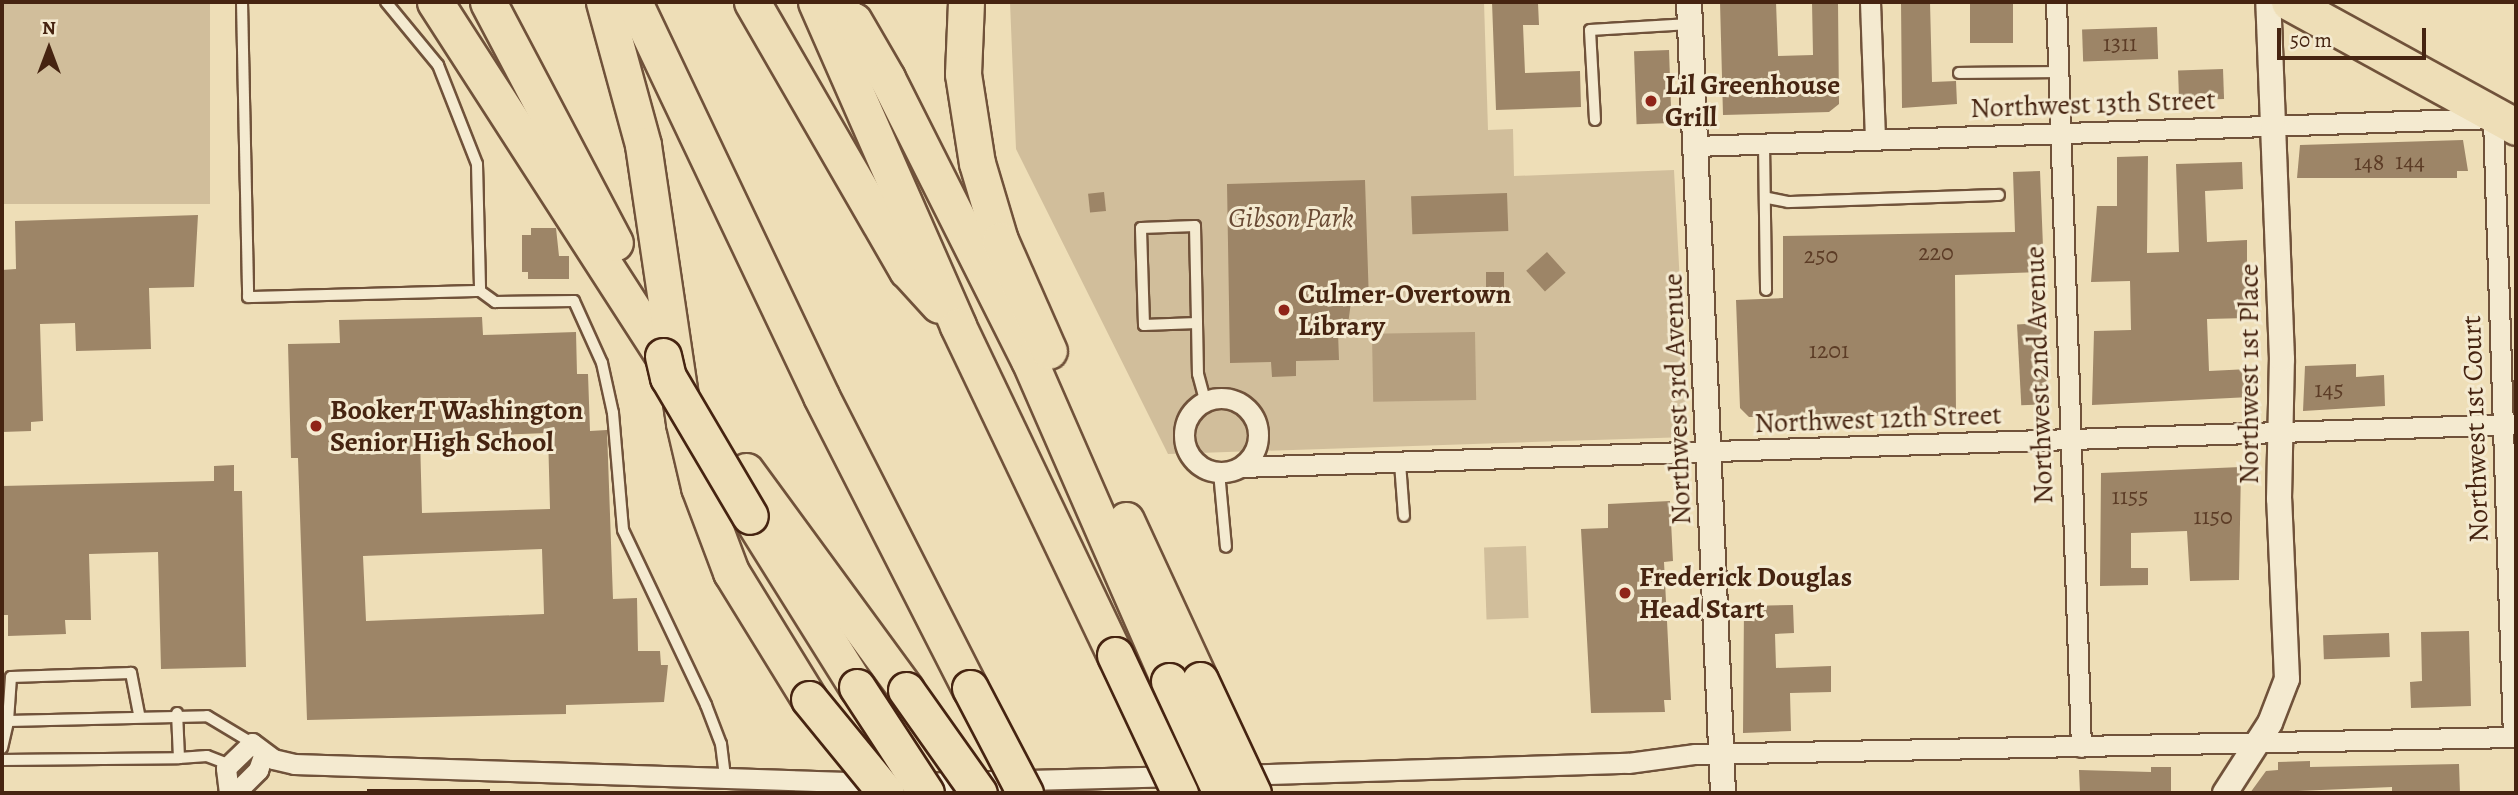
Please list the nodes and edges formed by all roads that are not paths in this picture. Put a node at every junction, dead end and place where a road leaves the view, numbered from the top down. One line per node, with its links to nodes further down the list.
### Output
1 (242, 2): 28 (lane)
2 (386, 2): 28 (lane)
3 (435, 2): 31 (highway)
4 (488, 2): 31 (highway)
5 (604, 2): 58 (highway, bridge)
6 (634, 2): 61 (highway, bridge)
7 (816, 2): 30 (highway)
8 (823, 2): 42 (highway)
9 (966, 2): 42 (highway)
10 (1870, 2): 22 (street)
11 (2056, 2): 16 (street, Northwest 2nd Avenue)
12 (2268, 2): 20 (street, Northwest 1st Place)
13 (2288, 2): 19 (highway)
14 (754, 5): 30 (highway)
15 (1690, 13): 18 (lane); 24 (street, Northwest 3rd Avenue)
16 (2059, 72): 17 (lane); 21 (street, Northwest 2nd Avenue)
17 (1959, 73)
18 (1595, 120)
19 (2505, 123): 20 (street, Northwest 13th Street); 33 (street, Northwest 1st Court)
20 (2274, 125): 21 (street, Northwest 13th Street); 34 (street, Northwest 1st Place)
21 (2060, 133): 22 (street, Northwest 13th Street); 35 (street, Northwest 2nd Avenue)
22 (1875, 139): 23 (street, Northwest 13th Street)
23 (1764, 144): 24 (street, Northwest 13th Street); 26 (lane)
24 (1696, 146): 36 (street, Northwest 3rd Avenue)
25 (1999, 195): 26 (lane)
26 (1768, 198): 27 (lane)
27 (1766, 290)
28 (480, 291): 55 (lane)
29 (1197, 323): 29 (lane); 32 (lane)
30 (958, 326): 62 (highway, bridge)
31 (655, 343): 59 (highway, bridge); 60 (highway, bridge)
32 (1205, 401): 38 (street); 39 (street)
33 (2510, 425): 34 (street, Northwest 12th Street); 46 (street, Northwest 1st Court)
34 (2281, 432): 35 (street, Northwest 12th Street); 47 (street, Northwest 1st Place)
35 (2070, 440): 36 (street, Northwest 12th Street); 48 (street, Northwest 2nd Avenue)
36 (1709, 452): 37 (street, Northwest 12th Street); 51 (street, Northwest 3rd Avenue)
37 (1400, 463): 38 (street, Northwest 12th Street); 40 (lane)
38 (1241, 467): 39 (street, Northwest 12th Street)
39 (1219, 472): 41 (lane)
40 (1404, 516)
41 (1226, 547)
42 (1184, 681): 63 (highway, bridge); 64 (highway, bridge)
43 (177, 713): 44 (lane); 50 (lane); 52 (lane)
44 (139, 714): 45 (lane); 45 (lane)
45 (8, 721): 49 (lane)
46 (2515, 737): 47 (street)
47 (2260, 741): 48 (street); 66 (street)
48 (2081, 747): 51 (street)
49 (2, 748)
50 (258, 748): 54 (street); 55 (street); 57 (street)
51 (1722, 755): 55 (street); 65 (street, Northwest 3rd Avenue)
52 (179, 758): 53 (lane); 54 (lane)
53 (2, 760)
54 (228, 764): 56 (street)
55 (725, 777)
56 (229, 793)
57 (235, 793)
58 (886, 793)
59 (926, 793)
60 (979, 793)
61 (1025, 793)
62 (1180, 793)
63 (1221, 793)
64 (1253, 793)
65 (1723, 793)
66 (2225, 793)

